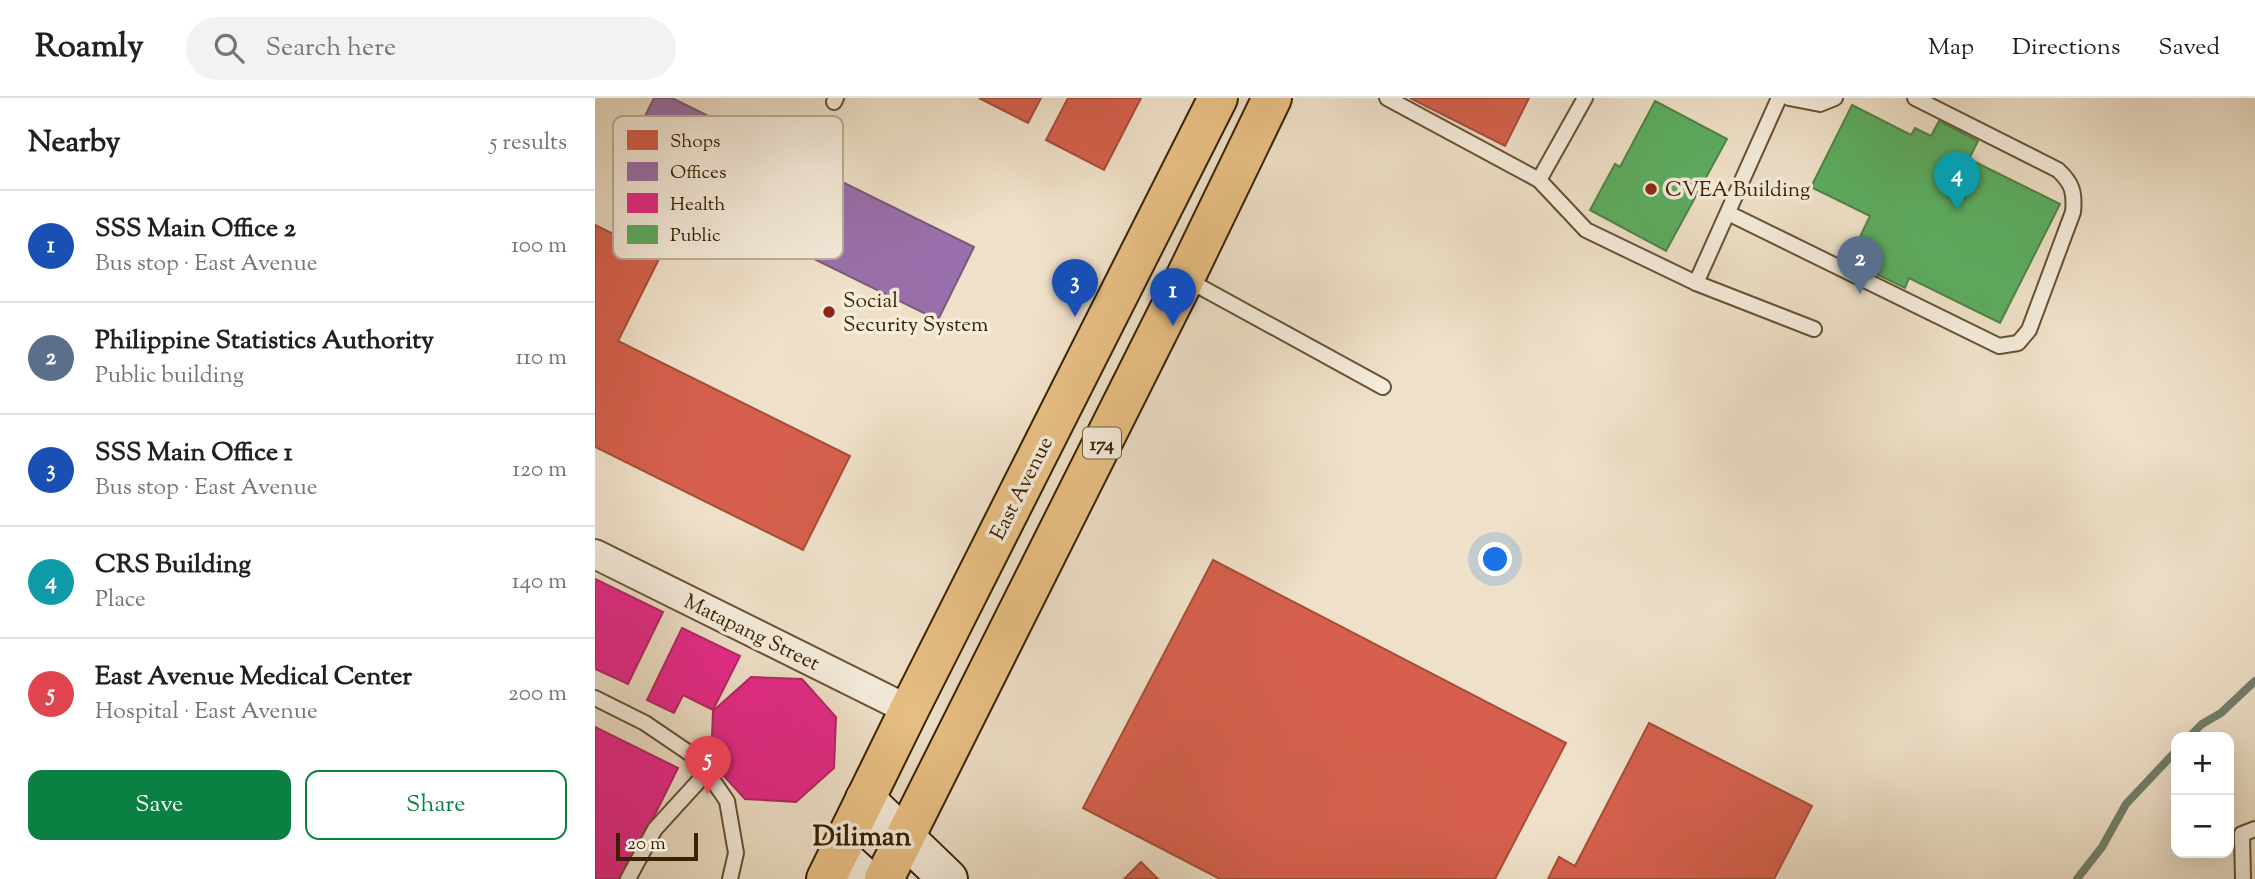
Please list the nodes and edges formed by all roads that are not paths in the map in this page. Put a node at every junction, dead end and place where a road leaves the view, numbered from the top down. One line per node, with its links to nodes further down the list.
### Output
1 (1218, 98): 17 (main road, East Avenue / 174)
2 (1272, 98): 11 (main road, 174)
3 (1387, 98): 9 (lane)
4 (1585, 98): 9 (lane)
5 (1779, 98): 10 (lane)
6 (1789, 98): 7 (lane)
7 (1835, 98)
8 (1915, 98): 10 (lane)
9 (1539, 180): 12 (lane)
10 (1728, 213): 12 (lane)
11 (1185, 278): 14 (lane); 21 (main road, 174)
12 (1696, 283): 13 (lane)
13 (1814, 330)
14 (1383, 387)
15 (595, 554): 17 (street, Matapang Street)
16 (595, 698): 18 (lane)
17 (909, 710): 19 (main road, East Avenue / 174)
18 (707, 772): 23 (lane); 24 (lane)
19 (865, 799): 21 (main road); 22 (main road, East Avenue / 174)
20 (2255, 829): 27 (lane)
21 (905, 837): 25 (main road, 174); 26 (main road)
22 (843, 871)
23 (628, 879)
24 (730, 879)
25 (884, 879)
26 (948, 879)
27 (2242, 879)

